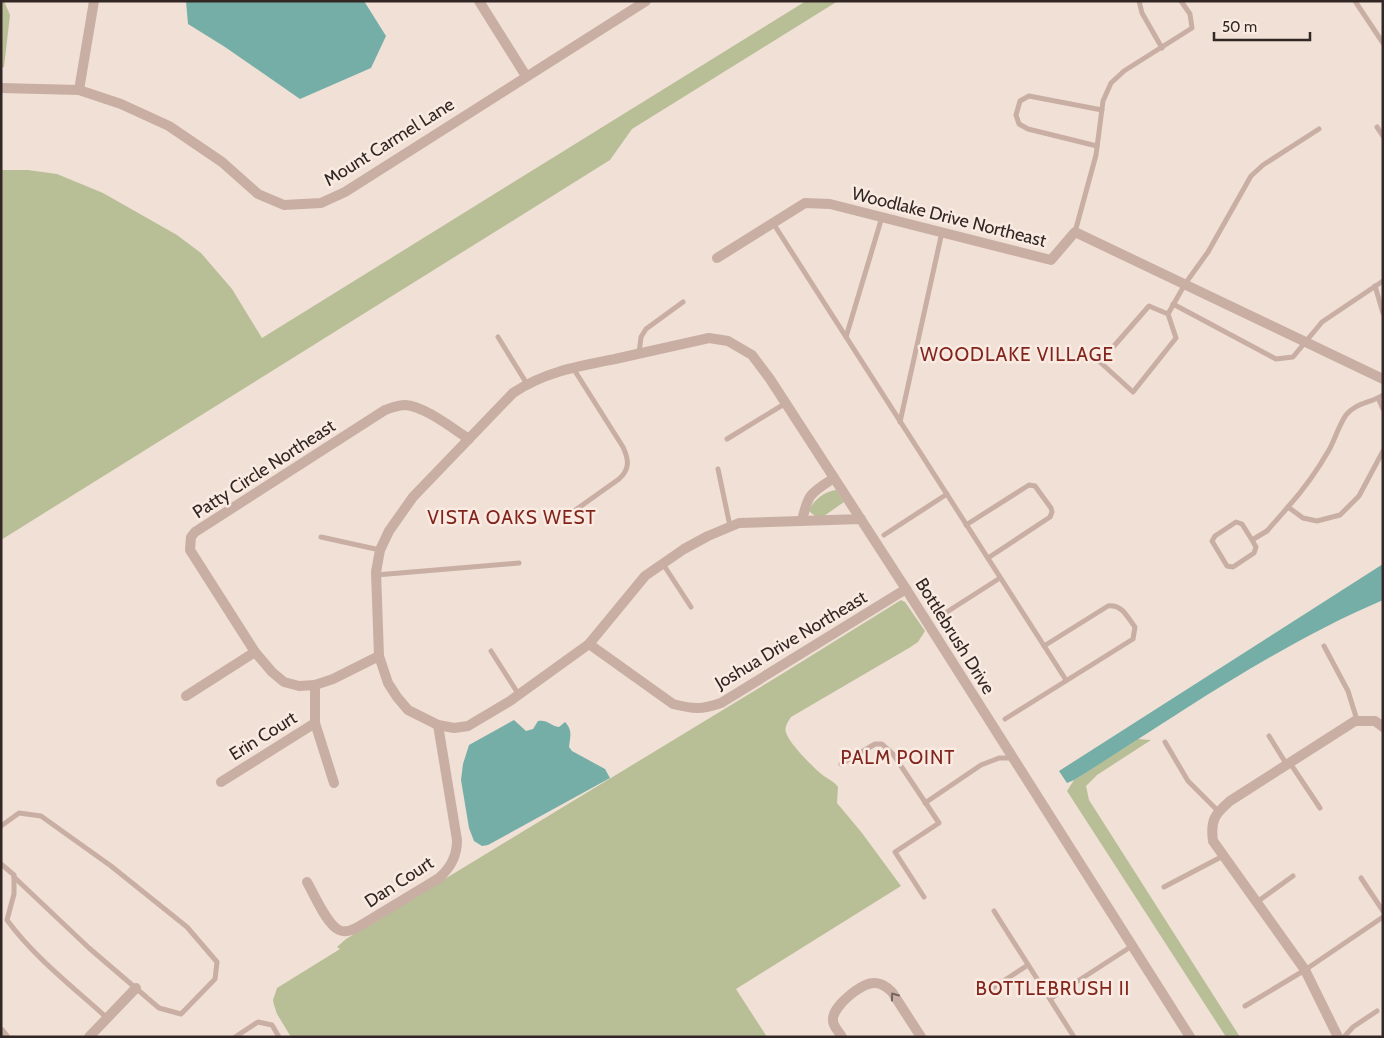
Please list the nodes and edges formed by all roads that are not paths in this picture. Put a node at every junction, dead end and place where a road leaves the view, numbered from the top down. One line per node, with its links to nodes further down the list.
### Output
1 (94, 1): 11 (street)
2 (479, 1): 9 (street)
3 (646, 1): 9 (street, Mount Carmel Lane)
4 (1139, 1): 8 (lane)
5 (1181, 1): 8 (lane)
6 (1355, 1): 7 (lane)
7 (1383, 43)
8 (1162, 48): 12 (lane)
9 (526, 76): 11 (street, Mount Carmel Lane)
10 (1, 88): 11 (street, Mount Carmel Lane)
11 (79, 90)
12 (1102, 110): 16 (lane); 16 (lane)
13 (1377, 127): 15 (lane)
14 (1319, 129): 23 (lane)
15 (1383, 136)
16 (1097, 146): 20 (lane)
17 (882, 217): 18 (street, Woodlake Drive Northeast); 19 (street, Woodlake Drive Northeast); 30 (lane)
18 (773, 223): 21 (street, Woodlake Drive Northeast); 30 (lane)
19 (942, 232): 20 (street, Woodlake Drive Northeast); 39 (lane)
20 (1075, 232): 23 (street)
21 (717, 258)
22 (1383, 281): 24 (lane)
23 (1185, 284): 26 (lane); 31 (street)
24 (1375, 286): 27 (lane); 31 (lane)
25 (683, 302): 32 (lane)
26 (1173, 304): 28 (lane); 31 (lane)
27 (1383, 313)
28 (1168, 314): 28 (lane)
29 (498, 337): 35 (lane)
30 (846, 337): 39 (lane)
31 (1305, 342): 34 (street)
32 (638, 353): 33 (street, Bottlebrush Drive); 37 (street, Bottlebrush Drive)
33 (573, 368): 35 (street, Bottlebrush Drive); 47 (lane)
34 (1383, 379)
35 (527, 384): 40 (street, Bottlebrush Drive)
36 (1380, 396): 38 (lane); 46 (lane)
37 (786, 403): 41 (lane); 44 (street, Bottlebrush Drive)
38 (1383, 409)
39 (900, 422): 45 (lane)
40 (469, 439): 55 (street, Bottlebrush Drive); 68 (street, Patty Circle Northeast)
41 (727, 439)
42 (1383, 451): 46 (lane)
43 (718, 469): 51 (lane)
44 (834, 478): 48 (street, Bottlebrush Drive); 49 (street)
45 (947, 494): 50 (lane); 52 (lane)
46 (1288, 507): 54 (lane)
47 (574, 511)
48 (861, 519): 49 (street, Bottlebrush Drive); 61 (street, Bottlebrush Drive)
49 (802, 521): 51 (street, Bottlebrush Drive)
50 (966, 525): 56 (lane); 56 (lane)
51 (730, 526): 58 (street, Bottlebrush Drive)
52 (884, 535)
53 (321, 537): 55 (lane)
54 (1252, 540): 54 (lane)
55 (380, 550): 59 (street, Bottlebrush Drive)
56 (988, 558): 60 (lane)
57 (519, 563): 59 (lane)
58 (664, 564): 62 (lane); 64 (street, Bottlebrush Drive)
59 (376, 575): 69 (street, Bottlebrush Drive)
60 (1000, 578): 63 (lane); 65 (lane)
61 (906, 589): 64 (street, Joshua Drive Northeast); 81 (street, Bottlebrush Drive)
62 (691, 607)
63 (940, 617)
64 (589, 644): 72 (street, Bottlebrush Drive)
65 (1044, 646): 70 (lane); 70 (lane)
66 (1324, 646): 75 (lane)
67 (491, 651): 72 (lane)
68 (255, 652): 71 (street, Patty Circle Northeast); 73 (street)
69 (379, 656): 71 (street, Patty Circle Northeast); 77 (street, Bottlebrush Drive)
70 (1066, 680): 74 (lane)
71 (315, 685): 76 (street, Erin Court)
72 (519, 695): 77 (street, Bottlebrush Drive)
73 (186, 696)
74 (1005, 720)
75 (1357, 721): 78 (street); 83 (street)
76 (315, 723): 84 (street, Erin Court); 85 (street)
77 (438, 724): 95 (street, Dan Court)
78 (1383, 727)
79 (1269, 736): 83 (lane)
80 (1165, 742): 88 (lane)
81 (1013, 758): 86 (lane); 102 (street, Bottlebrush Drive)
82 (841, 764): 86 (lane)
83 (1288, 764): 87 (lane); 88 (street)
84 (221, 782)
85 (334, 783)
86 (925, 803): 97 (lane)
87 (1320, 808)
88 (1218, 811): 90 (street)
89 (1, 826): 105 (lane)
90 (1224, 855): 96 (lane); 98 (street)
91 (1, 864): 93 (lane)
92 (1293, 876): 98 (lane)
93 (14, 877): 105 (lane); 110 (lane)
94 (1361, 878): 100 (lane)
95 (307, 882)
96 (1164, 887)
97 (924, 897)
98 (1257, 902): 104 (street)
99 (994, 911): 103 (lane)
100 (1383, 911)
101 (1383, 917): 104 (lane)
102 (1132, 946): 107 (lane); 119 (street, Bottlebrush Drive)
103 (1028, 965): 106 (lane); 107 (lane)
104 (1305, 970): 108 (lane); 120 (street)
105 (136, 988): 110 (street)
106 (988, 991)
107 (1050, 999): 118 (lane)
108 (1246, 1006)
109 (1377, 1011): 121 (lane)
110 (107, 1018): 113 (street)
111 (1, 1032): 112 (street)
112 (4, 1037)
113 (89, 1037)
114 (235, 1037): 115 (lane)
115 (279, 1037)
116 (842, 1037): 117 (street, one-way to 116)
117 (921, 1037)
118 (1074, 1037)
119 (1190, 1037)
120 (1338, 1037)
121 (1344, 1037)

